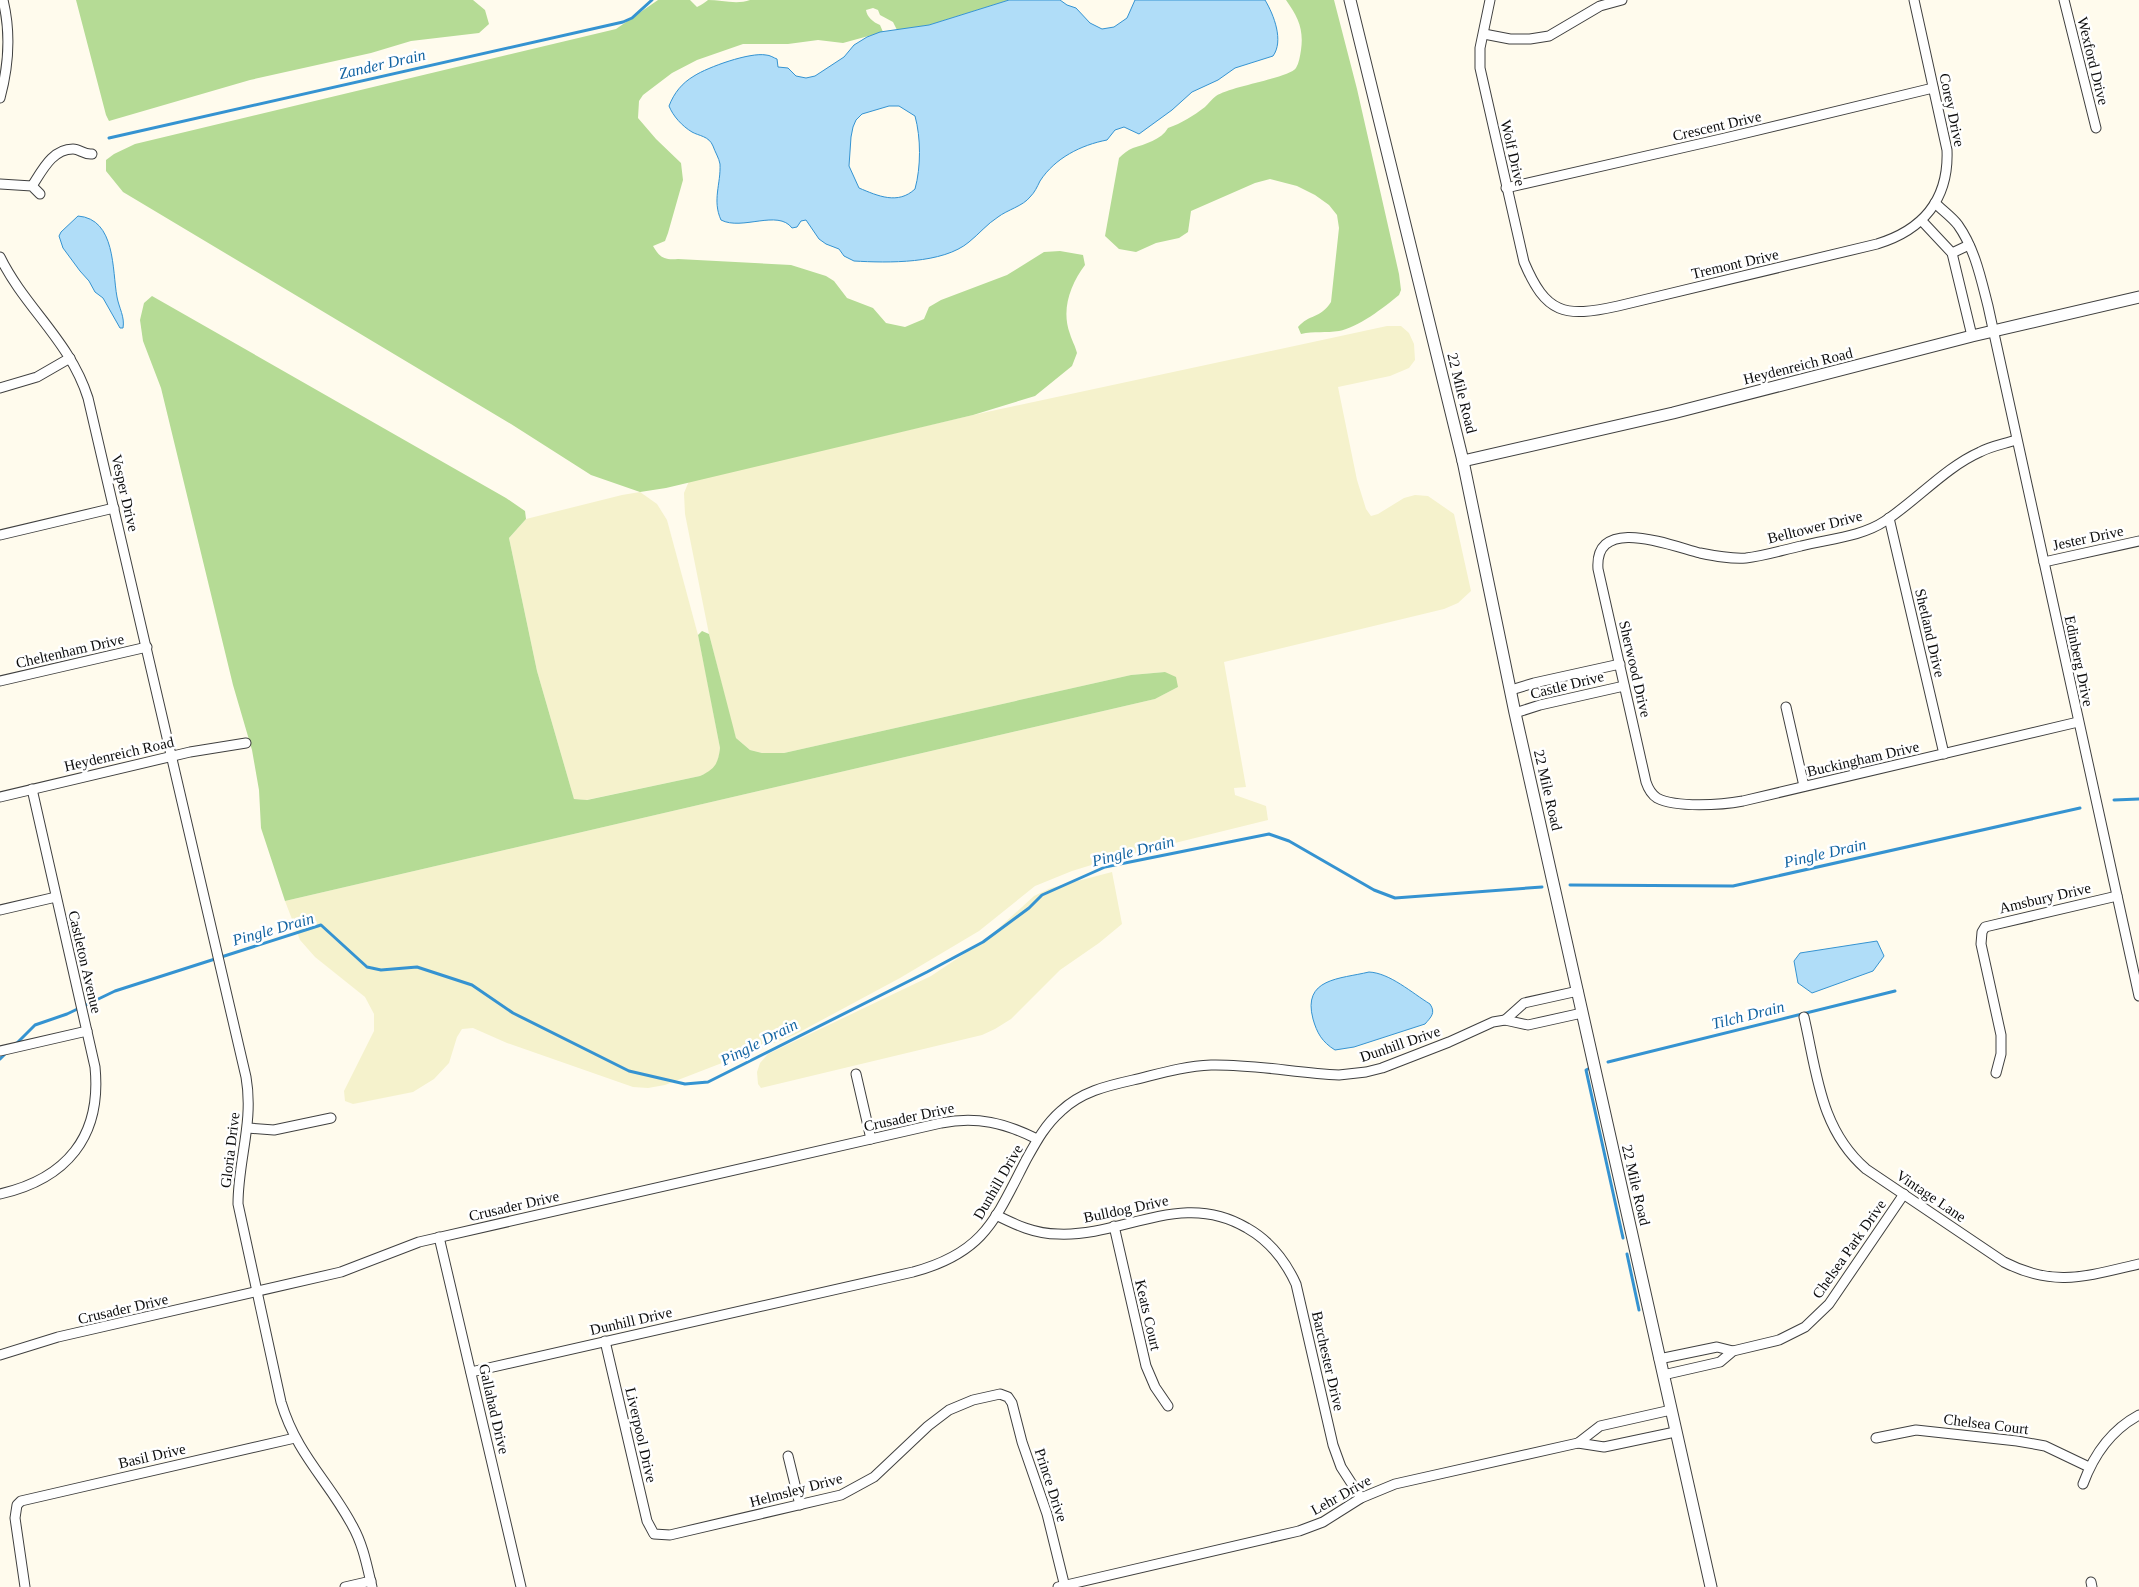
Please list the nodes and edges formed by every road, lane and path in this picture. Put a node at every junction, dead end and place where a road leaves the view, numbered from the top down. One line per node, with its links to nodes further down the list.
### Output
1 (4, 0): 9 (street)
2 (1350, 0): 28 (street, 22 Mile Road)
3 (1490, 0): 7 (street, Wolf Drive)
4 (1622, 0): 7 (street)
5 (1914, 0): 8 (street, Corey Drive)
6 (2064, 0): 10 (street, Wexford Drive)
7 (1484, 34): 14 (street, Wolf Drive)
8 (1933, 88): 14 (street, Crescent Drive); 16 (street, Corey Drive)
9 (0, 98)
10 (2096, 128)
11 (92, 154): 13 (street)
12 (0, 184): 13 (street)
13 (32, 186): 15 (street)
14 (1506, 188): 22 (street, Wolf Drive)
15 (40, 194)
16 (1935, 203): 17 (street, Corey Drive); 18 (street, Edinberg Drive)
17 (1922, 221): 19 (street); 22 (street, Tremont Drive)
18 (1969, 245): 19 (street); 23 (street, Edinberg Drive)
19 (1952, 254): 24 (street)
20 (0, 258): 25 (street, Vesper Drive)
21 (2139, 297): 23 (street, Heydenreich Road)
22 (1550, 305)
23 (1992, 332): 24 (street, Heydenreich Road); 27 (street, Edinberg Drive)
24 (1972, 336): 28 (street, Heydenreich Road)
25 (70, 358): 26 (street); 29 (street, Vesper Drive)
26 (0, 388)
27 (2016, 440): 30 (street, Belltower Drive); 34 (street, Edinberg Drive)
28 (1464, 462): 39 (street, 22 Mile Road)
29 (114, 508): 31 (street); 35 (street, Vesper Drive)
30 (1889, 518): 33 (street, Belltower Drive); 44 (street, Shetland Drive)
31 (0, 535)
32 (2139, 541): 34 (street, Jester Drive)
33 (1601, 549): 36 (street, Sherwood Drive)
34 (2044, 562): 42 (street, Edinberg Drive)
35 (147, 647): 37 (street, Cheltenham Drive); 45 (street, Vesper Drive)
36 (1620, 664): 38 (street, Sherwood Drive); 39 (street, Castle Drive)
37 (0, 682)
38 (1624, 686): 41 (street, Castle Drive); 48 (street, Sherwood Drive)
39 (1511, 690): 41 (street, 22 Mile Road)
40 (1786, 707): 46 (street)
41 (1516, 713): 53 (street, 22 Mile Road)
42 (2078, 722): 44 (street, Buckingham Drive); 50 (street, Edinberg Drive)
43 (246, 743): 45 (street, Heydenreich Road)
44 (1944, 754): 46 (street, Buckingham Drive)
45 (172, 757): 47 (street, Heydenreich Road); 63 (street, Gloria Drive)
46 (1804, 786): 48 (street, Buckingham Drive)
47 (32, 789): 49 (street, Heydenreich Road); 51 (street, Castleton Avenue)
48 (1653, 795)
49 (0, 797)
50 (2117, 896): 54 (street, Edinberg Drive); 60 (street, Amsbury Drive)
51 (56, 897): 52 (street); 58 (street, Castleton Avenue)
52 (0, 910)
53 (1578, 991): 55 (street, 22 Mile Road); 57 (street, Dunhill Drive)
54 (2139, 996)
55 (1582, 1013): 57 (street, Dunhill Drive); 77 (street, 22 Mile Road)
56 (1804, 1016): 67 (street, Vintage Lane)
57 (1505, 1020): 65 (street, Dunhill Drive)
58 (87, 1031): 59 (street); 66 (street, Castleton Avenue)
59 (0, 1051)
60 (1996, 1073)
61 (856, 1074): 64 (street)
62 (331, 1118): 63 (street)
63 (248, 1128): 73 (street, Gloria Drive)
64 (871, 1139): 65 (street, Crusader Drive); 71 (street, Crusader Drive)
65 (1037, 1139): 68 (street, Dunhill Drive)
66 (0, 1194)
67 (1904, 1194): 72 (street, Vintage Lane); 75 (street, Chelsea Park Drive)
68 (996, 1215): 69 (street, Bulldog Drive); 74 (street, Dunhill Drive)
69 (1114, 1226): 70 (street, Bulldog Drive); 81 (street, Keats Court)
70 (1259, 1236): 91 (street, Barchester Drive)
71 (439, 1237): 73 (street, Crusader Drive); 78 (street, Gallahad Drive)
72 (2139, 1264)
73 (256, 1293): 76 (street, Crusader Drive); 85 (street, Gloria Drive)
74 (605, 1341): 78 (street, Dunhill Drive); 93 (street, Liverpool Drive)
75 (1733, 1351): 77 (street, Chelsea Park Drive); 79 (street, Chelsea Park Drive)
76 (0, 1356)
77 (1659, 1359): 79 (street, 22 Mile Road)
78 (471, 1372): 98 (street, Gallahad Drive)
79 (1663, 1375): 82 (street, 22 Mile Road)
80 (1004, 1395): 92 (street, Helmsley Drive); 95 (street, Prince Drive)
81 (1168, 1406)
82 (1671, 1410): 84 (street, 22 Mile Road); 87 (street, Lehr Drive)
83 (2139, 1415): 89 (street)
84 (1675, 1432): 87 (street, Lehr Drive); 99 (street, 22 Mile Road)
85 (294, 1438): 94 (street, Gloria Drive); 96 (street, Basil Drive)
86 (1876, 1438): 89 (street, Chelsea Court)
87 (1578, 1443): 91 (street, Lehr Drive)
88 (788, 1456): 92 (street)
89 (2089, 1467): 90 (street)
90 (2083, 1484)
91 (1361, 1498): 95 (street, Lehr Drive)
92 (800, 1505): 93 (street, Helmsley Drive)
93 (654, 1534)
94 (372, 1584): 97 (street)
95 (1063, 1586)
96 (25, 1587)
97 (345, 1587)
98 (521, 1587)
99 (1711, 1587)

